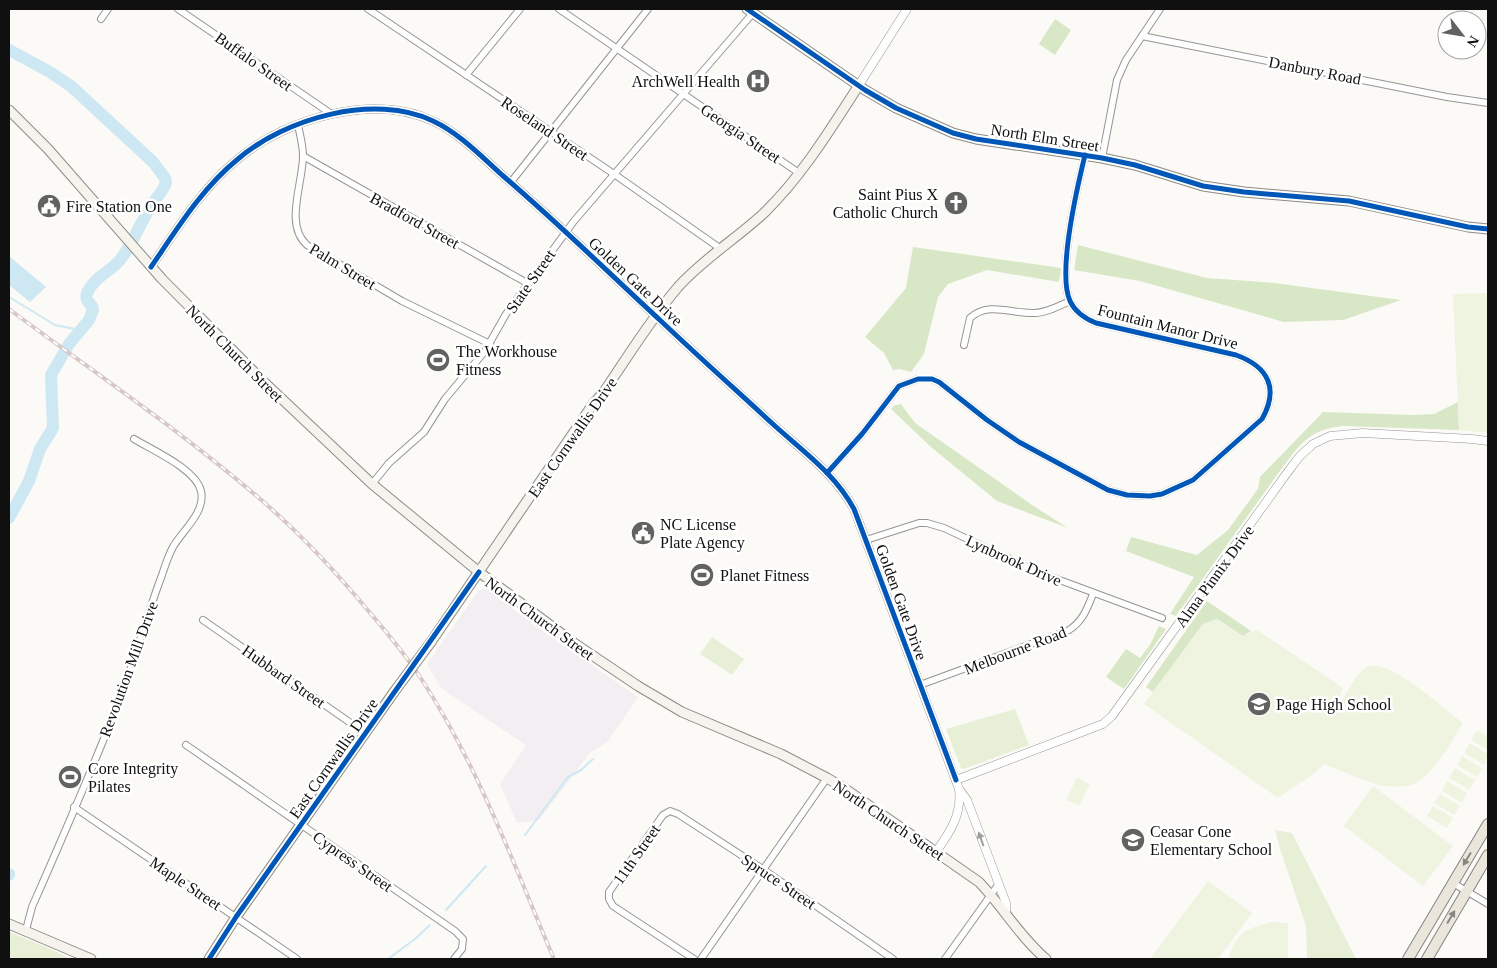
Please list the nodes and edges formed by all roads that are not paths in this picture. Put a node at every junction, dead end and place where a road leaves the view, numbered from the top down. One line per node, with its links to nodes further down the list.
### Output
1 (108, 9): 10 (street)
2 (178, 9): 18 (street, Buffalo Street)
3 (368, 9): 13 (street, Roseland Street)
4 (520, 9): 13 (street)
5 (558, 9): 12 (street, Georgia Street)
6 (648, 9): 12 (street)
7 (907, 9): 14 (street)
8 (1160, 9): 11 (street)
9 (750, 11): 14 (main road, North Elm Street); 15 (street, State Street)
10 (101, 19)
11 (1142, 36): 16 (street, Danbury Road); 23 (street)
12 (617, 48): 15 (street, Georgia Street); 20 (street)
13 (466, 75): 20 (street, Roseland Street)
14 (859, 85): 22 (main road, North Elm Street); 24 (main road, East Cornwallis Drive)
15 (684, 94): 24 (street, Georgia Street); 25 (street, State Street)
16 (1488, 102)
17 (9, 110): 30 (main road, North Church Street)
18 (330, 113): 19 (street, Golden Gate Drive); 26 (street, Golden Gate Drive)
19 (298, 125): 21 (street, Palm Street); 30 (street, Golden Gate Drive)
20 (551, 132): 25 (street, Roseland Street); 26 (street)
21 (303, 156): 31 (street, Bradford Street); 34 (street, Palm Street)
22 (1085, 156): 23 (main road, North Elm Street); 32 (street)
23 (1102, 158): 27 (main road, North Elm Street)
24 (799, 173): 29 (main road, East Cornwallis Drive)
25 (614, 174): 28 (street, State Street); 29 (street, Roseland Street)
26 (511, 182): 28 (street, Golden Gate Drive)
27 (1488, 229)
28 (565, 231): 31 (street, State Street); 33 (street, Golden Gate Drive)
29 (720, 249): 33 (main road, East Cornwallis Drive)
30 (151, 267): 39 (main road, North Church Street)
31 (527, 283): 34 (street, State Street)
32 (1070, 301): 35 (street); 38 (street, Fountain Manor Drive)
33 (656, 316): 38 (street, Golden Gate Drive); 41 (main road, East Cornwallis Drive)
34 (490, 344): 39 (street, State Street)
35 (964, 345)
36 (134, 439): 51 (street, Revolution Mill Drive)
37 (1488, 441): 49 (street, Alma Pinnix Drive)
38 (827, 473): 40 (street, Golden Gate Drive)
39 (372, 484): 41 (main road, North Church Street)
40 (866, 540): 42 (street, Lynbrook Drive); 45 (street, Golden Gate Drive)
41 (478, 572): 46 (main road, East Cornwallis Drive, bridge); 48 (main road, North Church Street)
42 (1093, 594): 43 (street, Lynbrook Drive); 45 (street, Melbourne Road)
43 (1162, 618)
44 (203, 620): 46 (street, Hubbard Street)
45 (920, 685): 49 (street, Golden Gate Drive)
46 (365, 733): 54 (main road, East Cornwallis Drive)
47 (186, 745): 54 (street, Cypress Street)
48 (827, 778): 55 (main road, North Church Street); 57 (street)
49 (956, 780): 50 (street, Golden Gate Drive)
50 (959, 789): 55 (street, Golden Gate Drive); 59 (street, Golden Gate Drive, one-way to 50)
51 (74, 808): 64 (street, Maple Street); 66 (street, Revolution Mill Drive)
52 (663, 815): 57 (street, Spruce Street); 71 (street, 11th Street)
53 (1488, 824): 58 (main road, one-way to 58)
54 (301, 825): 64 (main road, East Cornwallis Drive); 70 (street, Cypress Street)
55 (936, 852): 61 (main road, North Church Street)
56 (1488, 855): 60 (main road)
57 (764, 870): 72 (street); 73 (street, Spruce Street)
58 (1453, 883): 60 (street); 76 (main road)
59 (998, 885): 61 (street); 63 (street, Golden Gate Drive)
60 (1467, 891): 62 (street); 77 (main road, one-way to 60)
61 (991, 895): 63 (main road, North Church Street); 74 (street)
62 (1488, 904)
63 (1006, 913): 75 (main road, North Church Street)
64 (236, 917): 68 (main road, East Cornwallis Drive); 69 (street, Maple Street)
65 (9, 924): 66 (main road)
66 (22, 929): 67 (main road)
67 (90, 959)
68 (209, 959)
69 (297, 959)
70 (454, 959)
71 (694, 959)
72 (701, 959)
73 (893, 959)
74 (945, 959)
75 (1046, 959)
76 (1408, 959)
77 (1426, 959)

